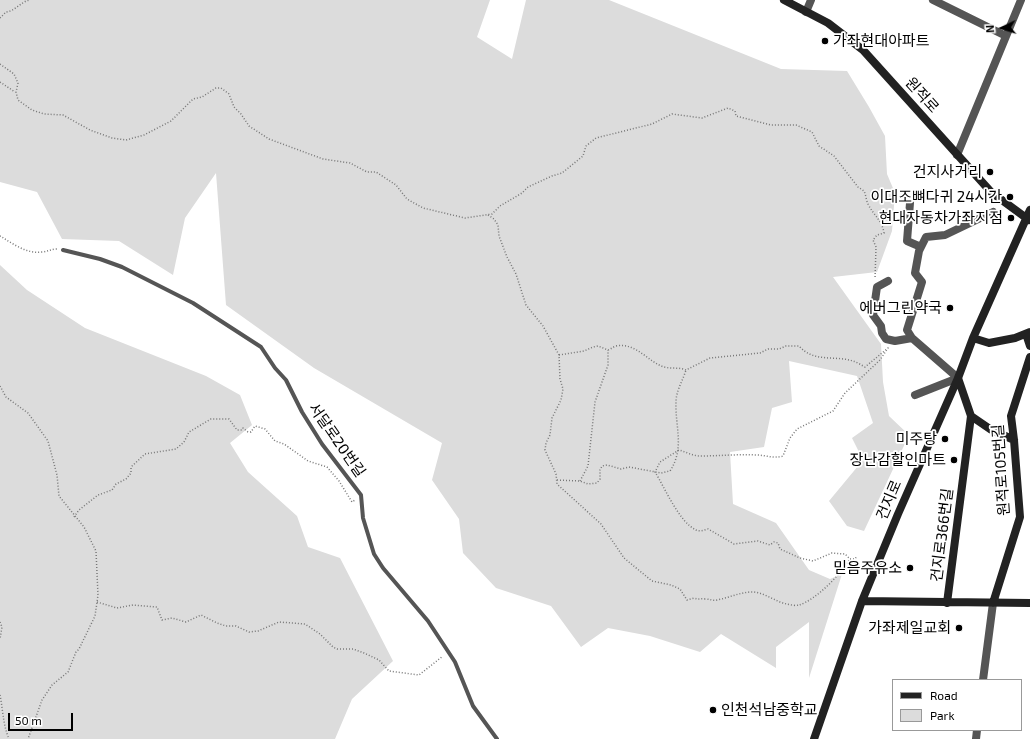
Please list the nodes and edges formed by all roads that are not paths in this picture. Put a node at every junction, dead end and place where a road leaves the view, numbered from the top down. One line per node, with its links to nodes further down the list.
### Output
1 (784, 0): 5 (street, 원적로)
2 (811, 0): 5 (street)
3 (933, 0): 6 (street)
4 (1021, 0): 6 (street)
5 (806, 12): 7 (street, 원적로)
6 (1006, 36): 7 (street)
7 (958, 155): 11 (street, 원적로)
8 (910, 203): 12 (street)
9 (1030, 210): 11 (street, 건지로)
10 (993, 212): 12 (street)
11 (1028, 220): 17 (street, 건지로)
12 (921, 247): 16 (street)
13 (63, 250): 29 (lane, 서달로20번길)
14 (888, 281): 16 (street)
15 (1028, 333): 17 (street); 18 (street)
16 (912, 338): 20 (street)
17 (973, 338): 20 (street, 건지로)
18 (1030, 346)
19 (1030, 358): 23 (street, 원적로105번길)
20 (958, 378): 21 (street); 22 (street, 건지로366번길); 24 (street, 건지로)
21 (915, 395)
22 (971, 416): 23 (street); 25 (street, 건지로366번길)
23 (1014, 440): 27 (street, 원적로105번길)
24 (862, 601): 25 (street); 30 (street, 건지로)
25 (947, 602): 27 (street)
26 (1030, 602): 27 (street)
27 (993, 603): 28 (street)
28 (983, 679)
29 (497, 739)
30 (814, 739)

